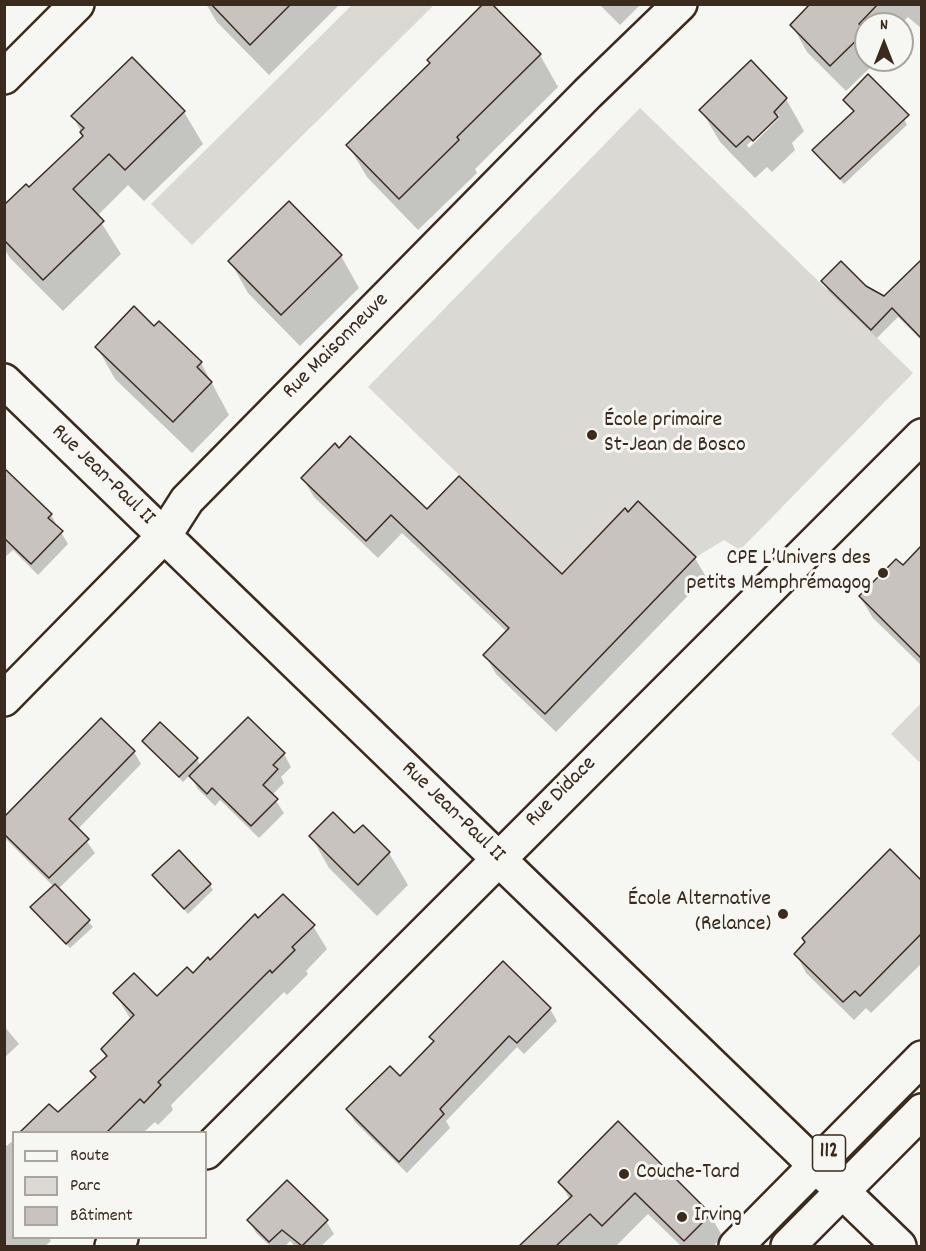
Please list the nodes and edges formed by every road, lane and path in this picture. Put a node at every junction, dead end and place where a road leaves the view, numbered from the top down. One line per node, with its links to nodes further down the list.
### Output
1 (77, 4): 3 (street)
2 (680, 4): 6 (street, Rue Maisonneuve)
3 (4, 77)
4 (12, 395): 6 (street, Rue Jean-Paul II)
5 (921, 436): 8 (street, Rue Didace)
6 (164, 536): 7 (street, Rue Maisonneuve); 8 (street, Rue Jean-Paul II)
7 (4, 699)
8 (498, 858): 11 (street, Rue Didace); 12 (street, Rue Jean-Paul II)
9 (921, 1058): 12 (street, 112)
10 (921, 1112): 13 (street, 112)
11 (207, 1151)
12 (816, 1166): 13 (street, Rue Jean-Paul II); 14 (street, 112)
13 (842, 1191): 15 (street, 112); 16 (street, Rue Jean-Paul II)
14 (736, 1246)
15 (788, 1246)
16 (899, 1246)

